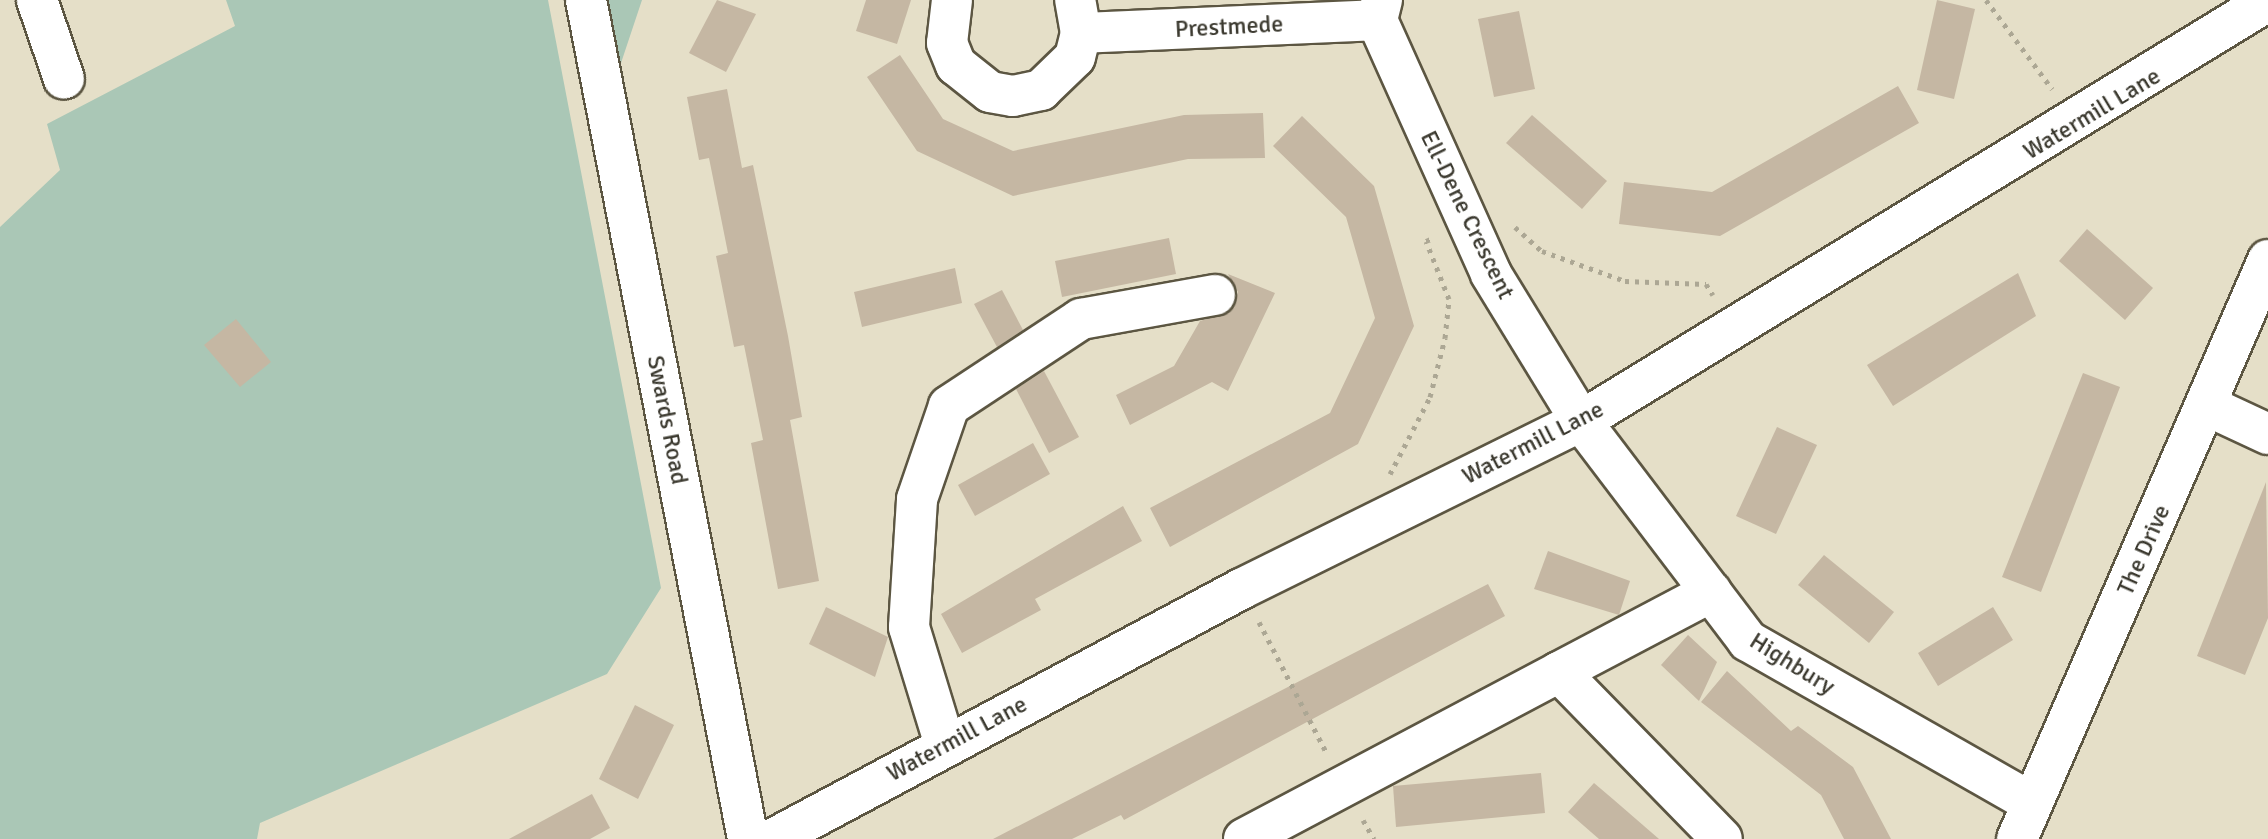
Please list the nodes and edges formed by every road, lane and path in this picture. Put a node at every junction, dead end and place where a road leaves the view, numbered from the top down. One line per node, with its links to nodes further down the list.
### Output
1 (37, 0): 8 (street)
2 (586, 0): 24 (street, Swards Road)
3 (952, 0): 6 (street, Prestmede)
4 (1986, 0): 9 (path)
5 (1380, 10): 6 (street, Prestmede); 10 (street, Ell-Dene Crescent)
6 (1078, 17)
7 (2263, 18): 9 (street, Watermill Lane)
8 (64, 79)
9 (2077, 123): 13 (street, Watermill Lane)
10 (1466, 222): 13 (path); 15 (street, Ell-Dene Crescent); 17 (path)
11 (2268, 260): 14 (street, The Drive)
12 (1215, 295): 21 (street)
13 (1733, 330): 15 (street, Watermill Lane)
14 (2208, 406): 16 (street); 23 (street, The Drive)
15 (1581, 421): 17 (street, Watermill Lane); 19 (street, Highbury)
16 (2268, 434)
17 (1403, 509): 18 (street, Watermill Lane)
18 (1241, 589): 21 (street, Watermill Lane); 22 (path)
19 (1711, 592): 20 (street); 23 (street, Highbury)
20 (1559, 672): 22 (street); 28 (street)
21 (945, 745): 25 (street, Watermill Lane)
22 (1344, 786): 26 (street); 27 (path)
23 (2032, 803): 29 (street, The Drive)
24 (748, 839)
25 (773, 839)
26 (1244, 839)
27 (1374, 839)
28 (1722, 839)
29 (2017, 839)

